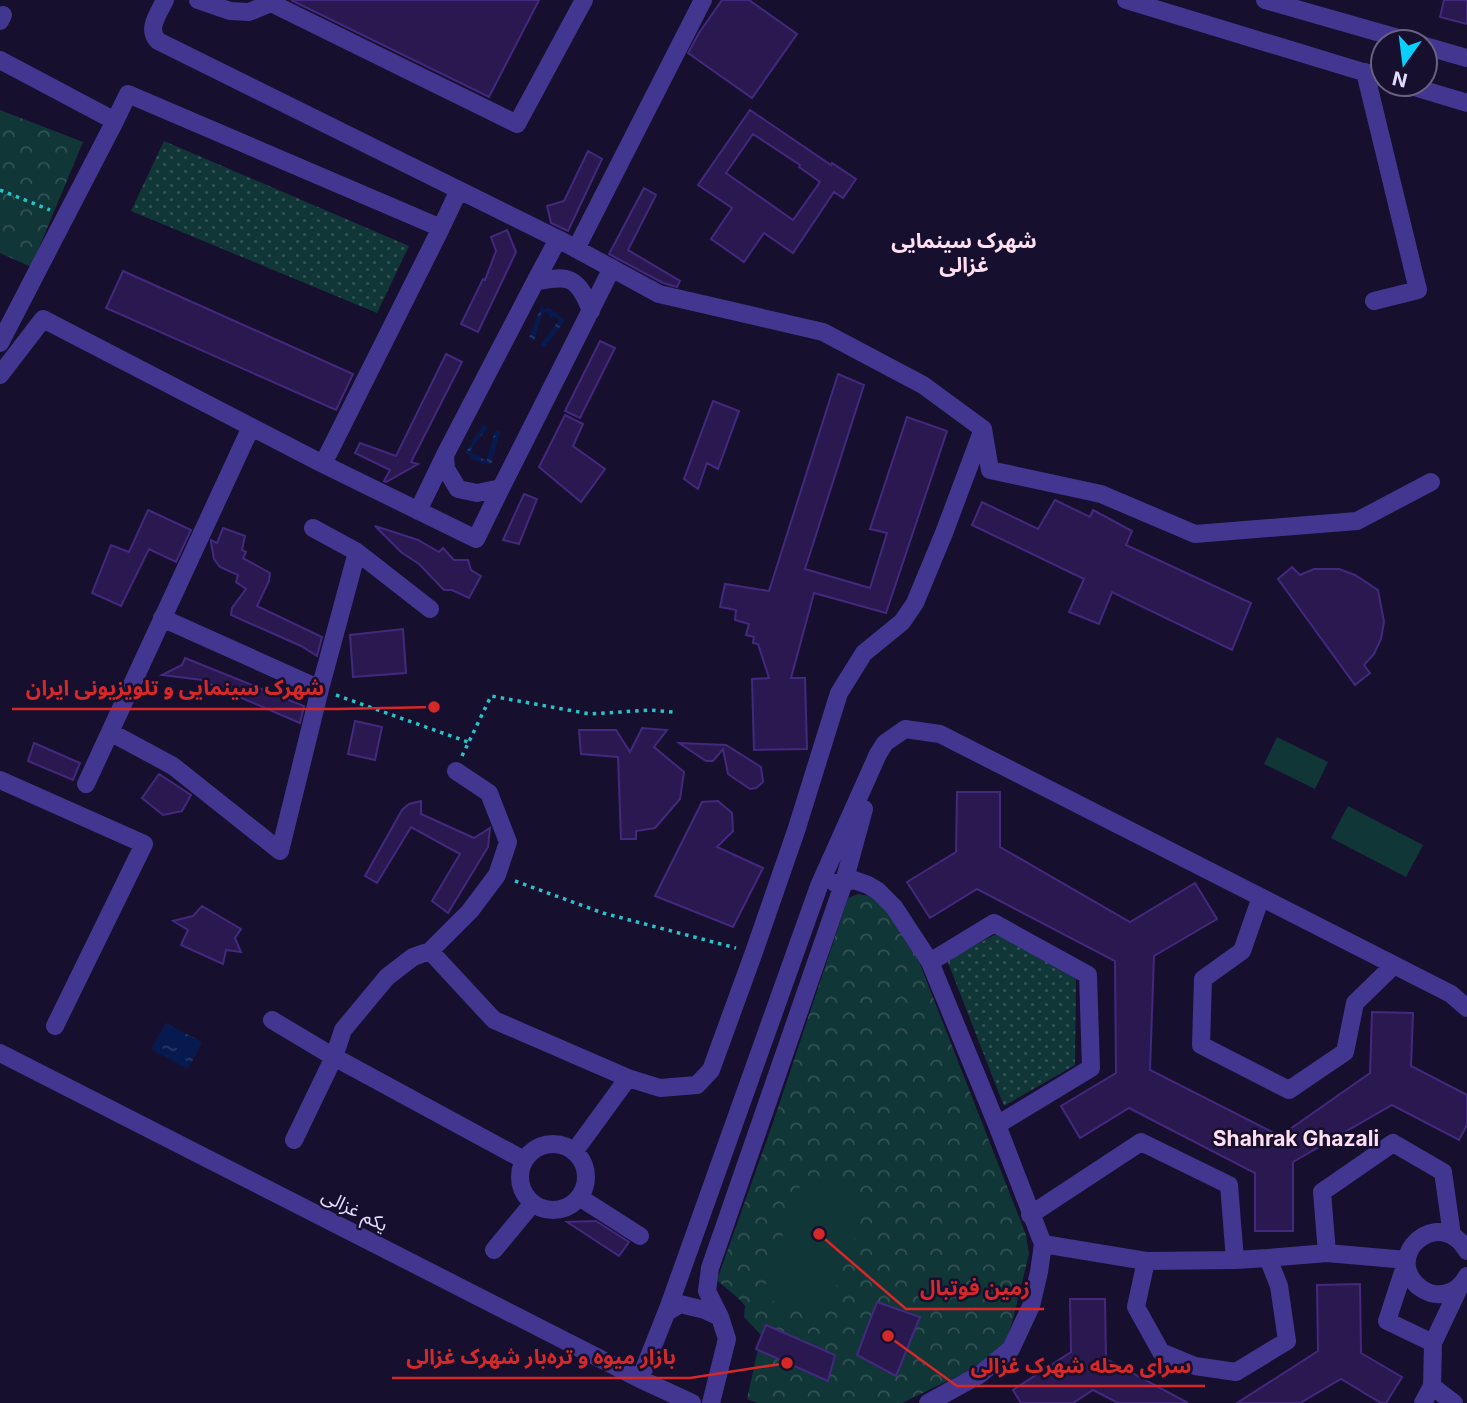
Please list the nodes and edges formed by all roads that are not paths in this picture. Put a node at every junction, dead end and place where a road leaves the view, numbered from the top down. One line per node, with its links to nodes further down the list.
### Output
1 (165, 0): 17 (street)
2 (198, 0): 7 (street)
3 (583, 0): 7 (street)
4 (703, 0): 20 (street)
5 (1126, 0): 12 (street)
6 (1265, 0): 8 (street)
7 (272, 2)
8 (1369, 30)
9 (1439, 50): 10 (street)
10 (1467, 58)
11 (0, 60): 16 (street)
12 (1365, 72): 13 (street); 23 (street)
13 (1369, 73)
14 (1439, 95): 15 (street)
15 (1467, 103)
16 (115, 121): 18 (street); 24 (street)
17 (459, 190): 18 (street); 19 (street)
18 (441, 228): 32 (street)
19 (558, 239): 20 (street); 22 (street)
20 (576, 248): 21 (street)
21 (612, 268): 25 (street); 30 (street)
22 (535, 282): 25 (street); 31 (street)
23 (1374, 301)
24 (18, 307): 26 (street); 27 (street)
25 (590, 311): 34 (street)
26 (43, 319): 28 (street); 29 (street)
27 (0, 343)
28 (0, 376)
29 (251, 427): 32 (street); 39 (street)
30 (983, 429): 33 (street); 57 (street)
31 (445, 455): 34 (street); 35 (street)
32 (323, 464): 35 (street)
33 (1431, 482)
34 (500, 488): 35 (street)
35 (418, 511)
36 (313, 528): 37 (street)
37 (356, 552): 38 (street); 40 (street)
38 (430, 609)
39 (162, 618): 40 (street); 41 (street)
40 (320, 689): 41 (street)
41 (110, 732): 45 (street)
42 (878, 754): 46 (street); 47 (street); 48 (street)
43 (456, 771): 49 (street)
44 (0, 780): 54 (street)
45 (86, 784)
46 (844, 882): 47 (street); 50 (street); 63 (street)
47 (819, 886): 62 (street)
48 (1261, 897): 51 (street); 51 (street)
49 (430, 951): 56 (street); 57 (street)
50 (930, 962): 58 (street); 58 (street)
51 (1394, 965): 52 (street)
52 (1467, 1008)
53 (272, 1020): 56 (street)
54 (55, 1026)
55 (0, 1053): 82 (street, یکم غزالی)
56 (334, 1057): 59 (street); 61 (street)
57 (628, 1078): 60 (street)
58 (997, 1125): 66 (street)
59 (293, 1140)
60 (574, 1152): 61 (street); 64 (street)
61 (524, 1160): 65 (street)
62 (712, 1186): 63 (street); 79 (street)
63 (736, 1192): 80 (street)
64 (579, 1197): 65 (street); 68 (street)
65 (533, 1203): 71 (street)
66 (1030, 1215): 70 (street); 75 (street)
67 (1467, 1217): 69 (street)
68 (640, 1236)
69 (1460, 1238): 72 (street); 73 (street); 76 (street)
70 (1042, 1244): 77 (street); 86 (street)
71 (494, 1250)
72 (1467, 1251)
73 (1327, 1253): 74 (street); 76 (street)
74 (1268, 1258): 75 (street); 77 (street)
75 (1236, 1260): 77 (street)
76 (1407, 1260): 78 (street); 81 (street)
77 (1146, 1261)
78 (1465, 1284): 81 (street)
79 (666, 1313): 80 (street); 82 (street)
80 (720, 1317): 85 (street)
81 (1433, 1343): 83 (street)
82 (640, 1379): 84 (street, یکم غزالی)
83 (1432, 1386): 87 (street); 88 (street)
84 (692, 1403)
85 (711, 1403)
86 (928, 1403)
87 (1423, 1403)
88 (1454, 1403)

